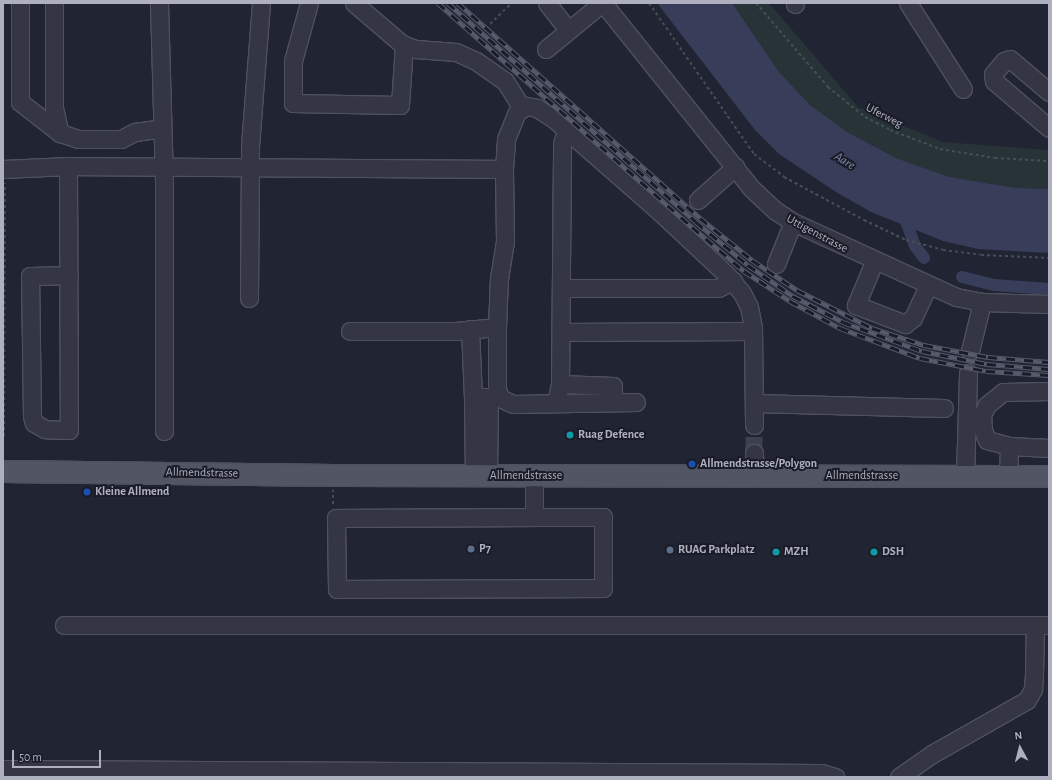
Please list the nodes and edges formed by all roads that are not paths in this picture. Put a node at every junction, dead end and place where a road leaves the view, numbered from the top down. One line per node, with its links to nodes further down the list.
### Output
1 (20, 3): 19 (street)
2 (54, 3): 19 (street)
3 (159, 3): 16 (street)
4 (261, 3): 24 (street)
5 (309, 3): 11 (street)
6 (354, 3): 11 (street)
7 (547, 3): 10 (street)
8 (602, 3): 10 (street); 21 (street, Uttigenstrasse)
9 (908, 3): 13 (street)
10 (568, 30): 12 (street)
11 (404, 45): 15 (street)
12 (546, 49)
13 (963, 89)
14 (1049, 92): 17 (street)
15 (522, 108): 18 (street); 25 (street)
16 (162, 128): 19 (street); 22 (street)
17 (1049, 128)
18 (566, 131): 31 (street); 33 (street)
19 (60, 133)
20 (68, 166): 22 (street); 23 (street); 30 (street)
21 (735, 167): 26 (street); 27 (street, Uttigenstrasse)
22 (162, 168): 24 (street); 53 (street)
23 (5, 169)
24 (250, 169): 25 (street); 34 (street)
25 (504, 169): 37 (street)
26 (698, 200)
27 (792, 222): 28 (street, Uttigenstrasse); 29 (street)
28 (874, 262): 32 (street, Uttigenstrasse); 32 (street)
29 (776, 264)
30 (68, 274): 30 (street)
31 (733, 281): 33 (street); 40 (street)
32 (928, 286): 35 (street, Uttigenstrasse)
33 (561, 288): 41 (street)
34 (249, 298)
35 (982, 302): 36 (street, Uttigenstrasse); 42 (street)
36 (1049, 304)
37 (497, 327): 38 (street); 46 (street)
38 (470, 329): 39 (street); 46 (street)
39 (350, 330)
40 (753, 330): 41 (street); 49 (street)
41 (560, 332): 44 (street)
42 (970, 351)
43 (968, 373): 61 (street)
44 (560, 384): 47 (street); 50 (street)
45 (1049, 390): 54 (street)
46 (487, 397): 50 (street); 58 (street)
47 (613, 402): 48 (street); 50 (street)
48 (636, 402)
49 (754, 403): 51 (street); 52 (street)
50 (556, 404)
51 (944, 408)
52 (754, 424)
53 (164, 431)
54 (1009, 446): 55 (street); 62 (street)
55 (1049, 448)
56 (754, 454): 60 (street)
57 (3, 471): 58 (main road, Allmendstrasse)
58 (481, 476): 59 (main road, Allmendstrasse)
59 (534, 476): 60 (main road, Allmendstrasse); 64 (street)
60 (755, 476): 61 (main road, Allmendstrasse)
61 (965, 476): 62 (main road, Allmendstrasse)
62 (1008, 476): 63 (main road, Allmendstrasse)
63 (1049, 476)
64 (534, 517): 64 (street)
65 (64, 625): 66 (street)
66 (1042, 625): 71 (street)
67 (3, 769): 68 (street)
68 (95, 774): 69 (street)
69 (200, 774): 70 (street)
70 (835, 777)
71 (899, 777)

